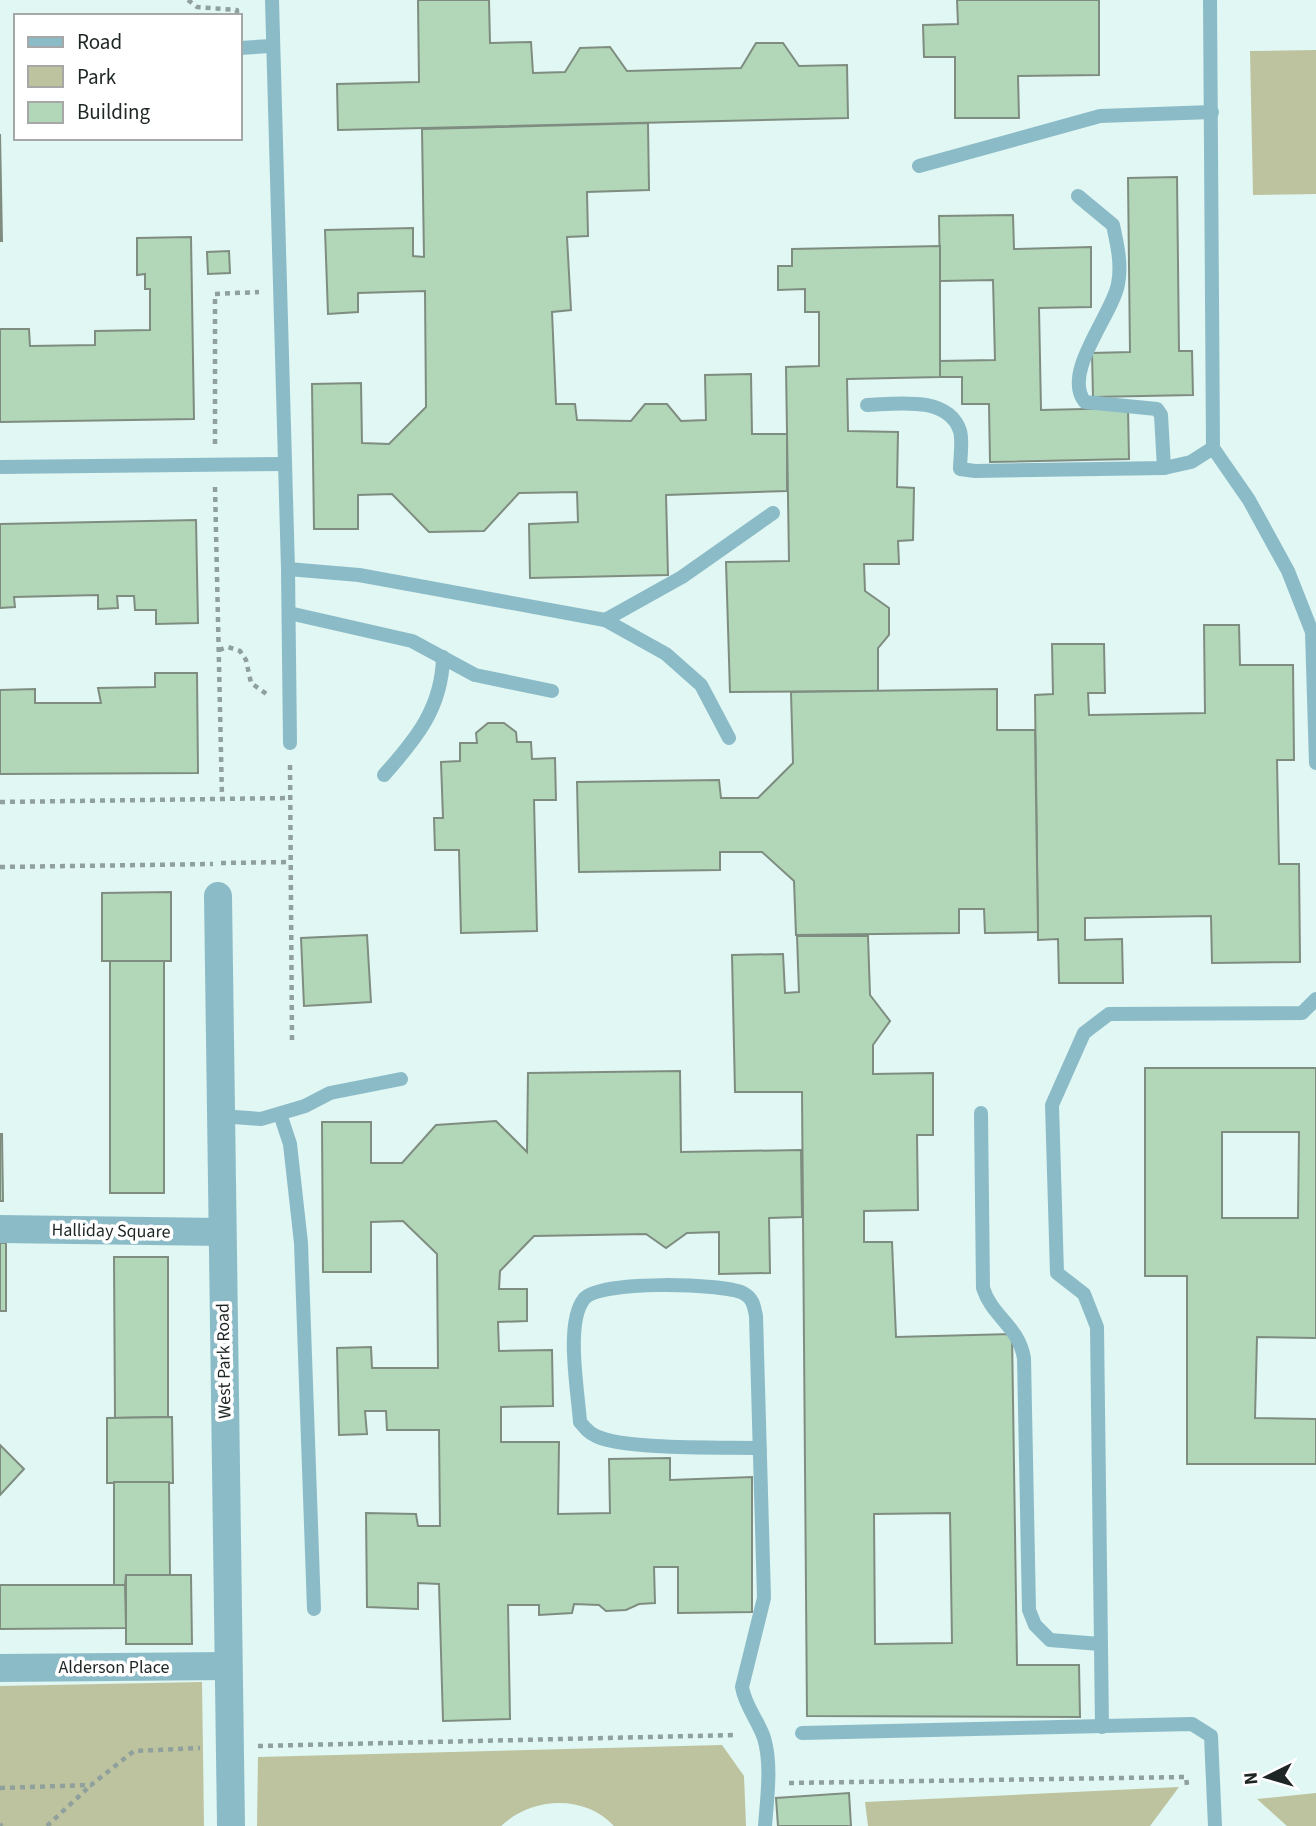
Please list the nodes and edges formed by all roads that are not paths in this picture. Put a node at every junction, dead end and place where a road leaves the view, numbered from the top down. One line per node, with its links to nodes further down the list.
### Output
1 (272, 0): 3 (lane)
2 (1210, 0): 5 (lane)
3 (271, 46): 4 (lane); 10 (lane)
4 (242, 48)
5 (1212, 112): 6 (lane); 9 (lane)
6 (919, 166)
7 (1078, 196): 12 (lane)
8 (867, 404): 12 (lane)
9 (1213, 449): 12 (lane); 21 (lane)
10 (285, 464): 11 (lane); 14 (lane)
11 (0, 467)
12 (1164, 468)
13 (773, 513): 16 (lane)
14 (288, 569): 15 (lane); 16 (lane)
15 (289, 613): 17 (lane); 20 (lane)
16 (605, 620): 19 (lane)
17 (443, 657): 18 (lane); 22 (lane)
18 (552, 691)
19 (729, 738)
20 (290, 743)
21 (1316, 763)
22 (384, 775)
23 (218, 896): 28 (street, West Park Road)
24 (1316, 999): 33 (lane)
25 (401, 1079): 27 (lane)
26 (981, 1113): 33 (lane)
27 (280, 1114): 28 (lane); 32 (lane)
28 (221, 1116): 30 (street, West Park Road)
29 (0, 1229): 30 (street, Halliday Square)
30 (222, 1233): 34 (street, West Park Road)
31 (760, 1448): 31 (lane); 39 (lane)
32 (314, 1609)
33 (1100, 1644): 36 (lane)
34 (228, 1666): 35 (street, Alderson Place); 38 (street, West Park Road)
35 (0, 1668)
36 (1102, 1727): 37 (lane); 40 (lane)
37 (802, 1732)
38 (231, 1826)
39 (765, 1826)
40 (1215, 1826)

